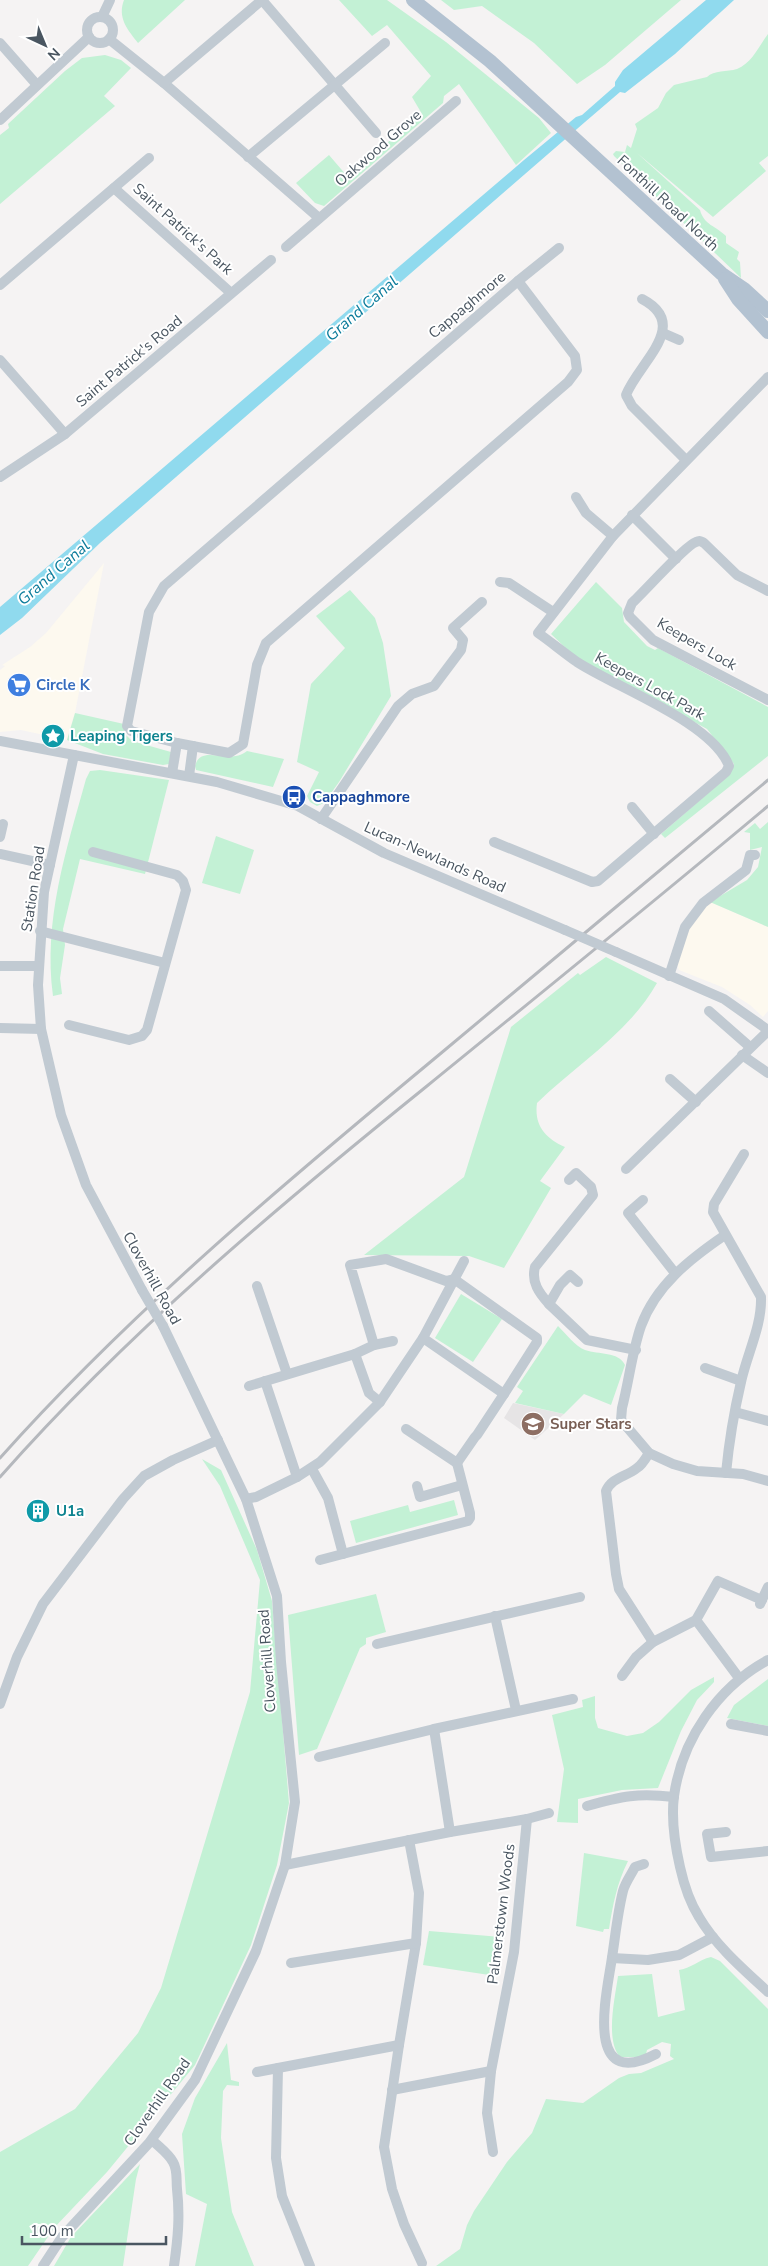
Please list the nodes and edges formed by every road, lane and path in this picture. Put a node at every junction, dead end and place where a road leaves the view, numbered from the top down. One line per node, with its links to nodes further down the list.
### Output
1 (110, 0): 4 (street)
2 (262, 0): 9 (street, Oakwood Grove); 10 (street, Oakwood Grove)
3 (413, 0): 22 (main road, Fonthill Road North)
4 (102, 17): 5 (street); 6 (street)
5 (89, 37): 6 (street); 11 (street)
6 (109, 39): 9 (street)
7 (0, 43): 11 (street)
8 (385, 44): 10 (street)
9 (164, 83): 15 (street)
10 (336, 84): 14 (street, Oakwood Grove); 15 (street)
11 (37, 85): 13 (street)
12 (456, 101): 18 (street, Oakwood Grove)
13 (0, 120)
14 (376, 133)
15 (248, 157): 18 (street)
16 (149, 158): 17 (street, Saint Patrick's Park)
17 (114, 188): 24 (street, Saint Patrick's Park); 25 (street, Saint Patrick's Park)
18 (319, 218): 19 (street, Oakwood Grove)
19 (286, 248)
20 (558, 248): 23 (street)
21 (271, 260): 25 (street, Saint Patrick's Road)
22 (722, 274): 27 (main road, Fonthill Road North); 28 (main road, Fonthill Road North)
23 (518, 281): 46 (street, Cappaghmore); 47 (street, Cappaghmore)
24 (0, 285)
25 (231, 293): 33 (street, Saint Patrick's Road)
26 (642, 299): 29 (street)
27 (768, 312)
28 (768, 332)
29 (663, 333): 30 (street); 34 (street)
30 (679, 340)
31 (0, 360): 33 (street)
32 (768, 377): 34 (street)
33 (65, 434): 35 (street, Saint Patrick's Road)
34 (686, 460): 37 (street)
35 (0, 477)
36 (576, 497): 38 (street)
37 (632, 516): 38 (street); 39 (street)
38 (613, 536): 43 (street)
39 (676, 559): 41 (street, Keepers Lock); 44 (street, Keepers Lock)
40 (500, 582): 43 (street)
41 (768, 592)
42 (482, 602): 52 (street)
43 (553, 612): 54 (street, Keepers Lock Park)
44 (768, 700)
45 (0, 740): 48 (street, Lucan-Newlands Road)
46 (177, 743): 47 (street, Cappaghmore); 49 (street)
47 (192, 746): 50 (street)
48 (74, 755): 49 (street, Lucan-Newlands Road); 60 (street, Station Road)
49 (172, 773): 50 (street, Lucan-Newlands Road)
50 (189, 776): 52 (street, Lucan-Newlands Road)
51 (632, 807): 54 (street)
52 (321, 819): 65 (street, Lucan-Newlands Road, bridge)
53 (3, 824): 55 (street)
54 (654, 834): 56 (street, Keepers Lock Park)
55 (0, 837)
56 (494, 842)
57 (93, 852): 62 (street)
58 (0, 854): 60 (street)
59 (755, 855): 65 (street)
60 (50, 866): 61 (street, Station Road)
61 (40, 931): 62 (street); 64 (street, Station Road)
62 (165, 963): 67 (street)
63 (0, 966): 64 (street)
64 (38, 966): 69 (street, Station Road)
65 (669, 976): 70 (street, Lucan-Newlands Road)
66 (709, 1011): 71 (street)
67 (70, 1025)
68 (0, 1028): 69 (street)
69 (40, 1029): 103 (street, Cloverhill Road, bridge)
70 (768, 1031): 71 (street)
71 (750, 1047): 72 (street)
72 (742, 1055): 73 (street); 75 (street)
73 (768, 1073)
74 (670, 1079): 75 (street)
75 (696, 1102): 77 (street)
76 (744, 1154): 80 (street)
77 (626, 1169)
78 (569, 1180): 87 (street)
79 (643, 1200): 82 (street)
80 (725, 1235): 82 (street); 86 (street)
81 (464, 1261): 83 (street)
82 (675, 1273): 91 (street)
83 (454, 1279): 88 (street); 90 (street); 98 (street)
84 (578, 1282): 87 (street)
85 (257, 1286): 94 (street)
86 (765, 1297): 95 (street)
87 (549, 1304): 91 (street)
88 (423, 1338): 98 (street); 99 (street)
89 (393, 1341): 90 (street)
90 (374, 1345): 92 (street)
91 (636, 1350): 104 (street)
92 (355, 1354): 94 (street); 99 (street)
93 (705, 1368): 95 (street)
94 (287, 1374): 96 (street)
95 (741, 1381): 100 (street)
96 (264, 1382): 97 (street); 108 (street)
97 (249, 1386)
98 (504, 1394): 105 (street)
99 (380, 1402): 106 (street)
100 (735, 1412): 101 (street); 107 (street)
101 (768, 1422)
102 (406, 1429): 105 (street)
103 (218, 1440): 112 (street, Cloverhill Road); 125 (street)
104 (649, 1453): 107 (street); 119 (street)
105 (457, 1463): 110 (street)
106 (312, 1469): 108 (street); 113 (street)
107 (726, 1473): 109 (street)
108 (297, 1477): 112 (street)
109 (768, 1481)
110 (462, 1485): 111 (street); 113 (street)
111 (417, 1486)
112 (246, 1499): 140 (street, Cloverhill Road)
113 (343, 1554): 114 (street)
114 (320, 1560)
115 (768, 1587): 118 (street)
116 (580, 1597): 117 (street)
117 (495, 1616): 120 (street); 126 (street)
118 (696, 1620): 119 (street); 123 (street)
119 (653, 1642): 122 (street)
120 (377, 1644)
121 (768, 1660): 123 (street)
122 (622, 1676)
123 (739, 1678): 131 (street)
124 (573, 1699): 126 (street)
125 (0, 1704)
126 (516, 1710): 128 (street)
127 (731, 1724): 129 (street)
128 (434, 1729): 130 (street); 135 (street)
129 (768, 1730)
130 (319, 1757)
131 (674, 1797): 132 (street); 141 (street)
132 (587, 1806)
133 (549, 1813): 134 (street, Palmerstown Woods)
134 (527, 1819): 135 (street, Palmerstown Woods); 149 (street, Palmerstown Woods)
135 (450, 1832): 137 (street, Palmerstown Woods)
136 (726, 1832): 138 (street)
137 (409, 1840): 140 (street, Palmerstown Woods); 142 (street)
138 (768, 1852)
139 (644, 1864): 143 (street)
140 (285, 1865): 152 (street, Cloverhill Road)
141 (713, 1937): 143 (street); 145 (street)
142 (416, 1944): 144 (street); 146 (street)
143 (612, 1958): 147 (street)
144 (291, 1963)
145 (768, 1992)
146 (399, 2045): 148 (street); 151 (street)
147 (656, 2054)
148 (278, 2068): 150 (street); 157 (street)
149 (491, 2071): 151 (street); 153 (street, Palmerstown Woods)
150 (257, 2072)
151 (392, 2090): 154 (street)
152 (152, 2140): 155 (street, Cloverhill Road); 156 (street)
153 (493, 2152)
154 (422, 2263)
155 (43, 2266)
156 (174, 2266)
157 (310, 2266)

